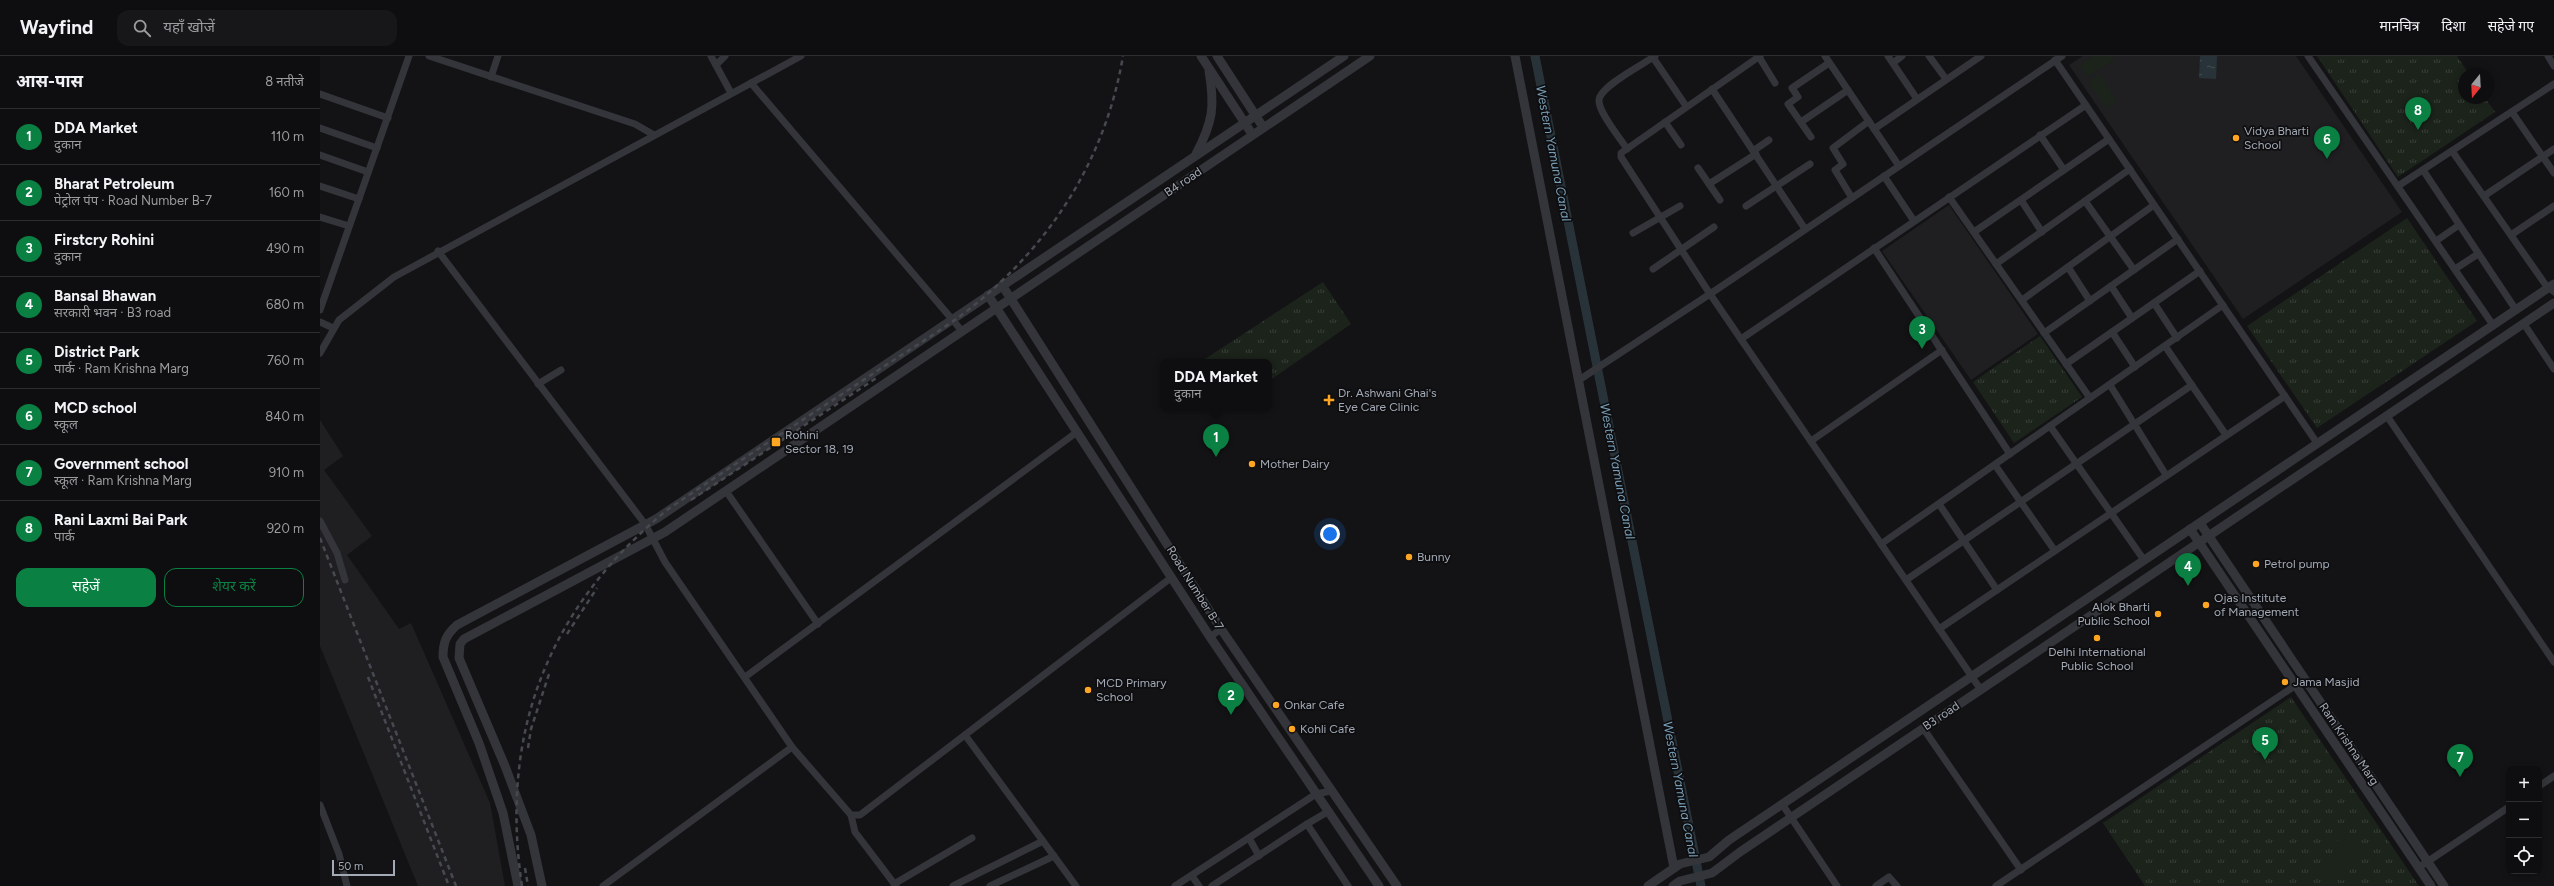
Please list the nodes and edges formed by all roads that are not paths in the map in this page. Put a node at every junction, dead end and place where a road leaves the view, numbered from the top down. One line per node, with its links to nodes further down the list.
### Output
1 (409, 56): 42 (street)
2 (428, 56): 28 (street)
3 (498, 56): 28 (street)
4 (711, 56): 25 (street)
5 (725, 56): 25 (street)
6 (801, 56): 31 (street)
7 (1201, 56): 27 (street)
8 (1217, 56): 41 (street)
9 (1344, 56): 41 (street, B4 road)
10 (1370, 56): 47 (street, B4 road)
11 (1515, 56): 147 (street)
12 (1759, 56): 30 (street); 33 (street)
13 (1825, 56): 23 (street)
14 (1888, 56): 24 (street)
15 (1902, 56): 24 (street)
16 (1929, 56): 29 (street)
17 (1980, 56): 22 (street)
18 (2308, 56): 77 (street)
19 (2548, 56): 26 (street)
20 (1653, 57): 39 (street); 58 (street)
21 (2059, 58): 38 (street); 66 (street)
22 (1969, 59): 29 (street)
23 (1829, 63): 34 (street); 46 (street)
24 (1892, 63): 37 (street)
25 (716, 65): 35 (street)
26 (2554, 66)
27 (1209, 68): 44 (street); 63 (street)
28 (491, 77): 51 (street)
29 (1946, 80): 37 (street)
30 (1775, 82)
31 (751, 83): 35 (street); 130 (street)
32 (2553, 87): 40 (street)
33 (1712, 89): 39 (street); 61 (street)
34 (1848, 90): 43 (street); 46 (street)
35 (731, 93): 51 (street)
36 (320, 94): 42 (street)
37 (1917, 99): 49 (street)
38 (2086, 105): 52 (street); 54 (street)
39 (1686, 106): 45 (street)
40 (2512, 112): 60 (street); 64 (street)
41 (1256, 114): 44 (street, B4 road); 47 (street)
42 (388, 118): 57 (street)
43 (1869, 121): 49 (street); 81 (street)
44 (1245, 122): 50 (street); 63 (street, B4 road)
45 (1664, 122): 56 (street); 58 (street)
46 (1801, 122): 53 (street)
47 (1263, 127): 50 (street, B4 road)
48 (320, 128): 57 (street)
49 (1874, 129): 66 (street)
50 (1252, 134): 95 (street, B4 road)
51 (654, 135): 107 (street)
52 (2040, 135): 69 (street); 79 (street)
53 (1811, 137)
54 (2109, 139): 68 (street); 69 (street)
55 (1769, 140): 61 (street)
56 (1681, 145)
57 (377, 148): 71 (street)
58 (1626, 149): 91 (street)
59 (2554, 149): 64 (street)
60 (2452, 151): 70 (street); 78 (street)
61 (1754, 152): 74 (street); 76 (street)
62 (320, 155): 71 (street)
63 (1195, 155): 89 (street, B4 road)
64 (2542, 156): 72 (street); 78 (street)
65 (1810, 164): 76 (street)
66 (1899, 166): 73 (street)
67 (1698, 168): 74 (street)
68 (2130, 169): 84 (street); 85 (street)
69 (2064, 170): 83 (street)
70 (2423, 170): 77 (street); 93 (street)
71 (368, 172): 80 (street)
72 (2554, 173)
73 (1884, 176): 81 (street); 92 (street)
74 (1709, 184): 82 (street)
75 (320, 186): 80 (street)
76 (1777, 186): 87 (street); 97 (street)
77 (2398, 186): 104 (street)
78 (2484, 196): 101 (street)
79 (1949, 197): 92 (street); 98 (street)
80 (359, 198): 94 (street)
81 (1852, 198): 97 (street)
82 (1720, 200)
83 (2021, 200): 98 (street); 99 (street)
84 (2085, 201): 99 (street); 102 (street)
85 (2154, 205): 102 (street); 103 (street)
86 (1680, 206): 91 (street)
87 (1746, 206)
88 (2554, 206): 101 (street)
89 (1107, 215): 95 (street); 115 (street, B4 road)
90 (320, 217): 94 (street)
91 (1660, 217): 100 (street); 106 (street)
92 (1914, 221): 105 (street)
93 (2459, 225): 104 (street); 108 (street)
94 (349, 226): 127 (street)
95 (1115, 227): 120 (street, B4 road)
96 (1714, 227): 106 (street)
97 (1805, 229): 118 (street)
98 (1974, 232): 109 (street)
99 (2042, 232): 109 (street)
100 (1633, 233)
101 (2511, 235): 117 (street)
102 (2110, 237): 110 (street); 113 (street)
103 (2178, 239): 113 (street); 114 (street)
104 (2436, 241): 112 (street)
105 (1874, 248): 138 (street); 141 (street)
106 (1681, 249): 111 (street); 118 (street)
107 (438, 251): 134 (street); 148 (street)
108 (2478, 254): 112 (street); 128 (street)
109 (1996, 264): 121 (street)
110 (2068, 267): 121 (street); 122 (street)
111 (1653, 269)
112 (2455, 269): 133 (street)
113 (2134, 270): 116 (street)
114 (2200, 271): 123 (street); 125 (street)
115 (1002, 285): 119 (street, B4 road); 120 (street, Road Number B-7)
116 (2111, 286): 122 (street); 129 (street)
117 (2552, 288): 128 (street, B3 road)
118 (1710, 294): 138 (street); 147 (street)
119 (988, 295): 126 (street, Road Number B-7); 130 (street, B4 road)
120 (1009, 299): 126 (street, B4 road); 184 (street, Road Number B-7)
121 (2022, 300): 137 (street)
122 (2090, 301): 137 (street)
123 (2154, 303): 129 (street); 139 (street)
124 (2554, 303): 132 (street, B3 road)
125 (2223, 305): 139 (street); 151 (street)
126 (996, 308): 135 (street, B4 road); 156 (street, Road Number B-7)
127 (320, 310)
128 (2516, 310): 133 (street, B3 road)
129 (2132, 318): 136 (street)
130 (953, 319): 135 (street); 170 (street, B4 road)
131 (320, 322): 134 (street)
132 (2524, 324): 145 (street); 153 (street, B3 road)
133 (2493, 325): 159 (street, B3 road)
134 (333, 328): 142 (street)
135 (962, 331): 164 (street, B4 road)
136 (2112, 332): 143 (street); 144 (street)
137 (2044, 333): 143 (street)
138 (1741, 338): 158 (street)
139 (2177, 338): 140 (street)
140 (2165, 346): 144 (street); 150 (street)
141 (1942, 350): 158 (street); 160 (street)
142 (320, 353)
143 (2066, 364): 152 (street)
144 (2136, 366): 149 (street)
145 (2554, 369)
146 (561, 370): 148 (street)
147 (1583, 378): 215 (street)
148 (538, 384): 170 (street)
149 (2110, 385): 152 (street); 154 (street)
150 (2192, 385): 154 (street); 157 (street)
151 (2284, 396): 157 (street); 159 (street)
152 (2090, 398): 155 (street)
153 (2387, 416): 172 (street, B3 road); 189 (street)
154 (2134, 423): 161 (street); 163 (street)
155 (2050, 426): 160 (street); 161 (street)
156 (1077, 432): 179 (street, Road Number B-7); 183 (street)
157 (2226, 435): 163 (street)
158 (1810, 441): 176 (street)
159 (2317, 443): 169 (street, B3 road)
160 (2010, 454): 162 (street)
161 (2076, 463): 165 (street); 167 (street)
162 (1995, 465): 165 (street); 166 (street)
163 (2166, 475): 167 (street)
164 (726, 491): 173 (street, B4 road); 183 (street)
165 (2021, 502): 174 (street); 177 (street)
166 (1939, 504): 174 (street); 176 (street)
167 (2111, 513): 177 (street); 178 (street)
168 (320, 521): 180 (street)
169 (2200, 523): 171 (street, B3 road); 172 (street, Ram Krishna Marg)
170 (645, 524): 173 (street); 186 (street, B4 road)
171 (2190, 529): 175 (street, Ram Krishna Marg); 178 (street, B3 road)
172 (2209, 536): 175 (street, B3 road); 192 (street, Ram Krishna Marg)
173 (653, 538): 188 (street, B4 road); 191 (street)
174 (1963, 540): 181 (street); 182 (street)
175 (2199, 542): 193 (street, Ram Krishna Marg); 194 (street, B3 road)
176 (1881, 544): 181 (street)
177 (2055, 551): 182 (street)
178 (2144, 560): 190 (street, B3 road)
179 (1172, 577): 187 (street, Road Number B-7); 196 (street)
180 (345, 580)
181 (1906, 580): 185 (street)
182 (1997, 590): 185 (street)
183 (818, 624): 191 (street)
184 (1220, 629): 187 (street); 200 (street, Road Number B-7)
185 (1939, 629): 190 (street)
186 (446, 636): 188 (street); 222 (street)
187 (1210, 637): 201 (street, Road Number B-7)
188 (460, 644): 223 (street)
189 (2554, 662)
190 (1972, 676): 194 (street); 202 (street, B3 road)
191 (745, 677): 197 (street)
192 (2305, 679): 193 (street); 214 (street, Ram Krishna Marg)
193 (2295, 685): 216 (street, Ram Krishna Marg); 217 (street)
194 (1981, 690): 195 (street, B3 road)
195 (1924, 728): 207 (street, B3 road); 217 (street)
196 (964, 735): 206 (street); 211 (street)
197 (792, 746): 206 (street); 224 (street)
198 (2554, 776): 199 (street)
199 (2542, 784)
200 (1330, 791): 201 (street); 233 (street, Road Number B-7)
201 (1316, 794): 205 (street, Road Number B-7); 210 (street)
202 (1782, 804): 207 (street); 215 (street, B3 road)
203 (320, 806): 221 (street)
204 (2506, 809): 214 (street)
205 (1328, 811): 208 (street); 232 (street, Road Number B-7)
206 (851, 815): 220 (street)
207 (1791, 818): 219 (street, B3 road); 235 (street)
208 (1307, 824): 213 (street); 231 (street)
209 (972, 838): 220 (street)
210 (1248, 838): 213 (street); 218 (street)
211 (1043, 841): 212 (street); 225 (street)
212 (1054, 856): 226 (street); 227 (street)
213 (1259, 856): 230 (street)
214 (2428, 861): 216 (street); 240 (street, Ram Krishna Marg)
215 (1677, 866): 234 (street)
216 (2418, 868): 239 (street, Ram Krishna Marg)
217 (2021, 870): 238 (street)
218 (1192, 876): 228 (street); 229 (street)
219 (1677, 884)
220 (895, 885)
221 (347, 886)
222 (518, 886)
223 (542, 886)
224 (603, 886)
225 (953, 886)
226 (990, 886)
227 (1076, 886)
228 (1176, 886)
229 (1199, 886)
230 (1212, 886)
231 (1348, 886)
232 (1379, 886)
233 (1396, 886)
234 (1648, 886)
235 (1837, 886)
236 (1876, 886): 237 (street)
237 (1897, 886)
238 (1996, 886)
239 (2431, 886)
240 (2444, 886)

